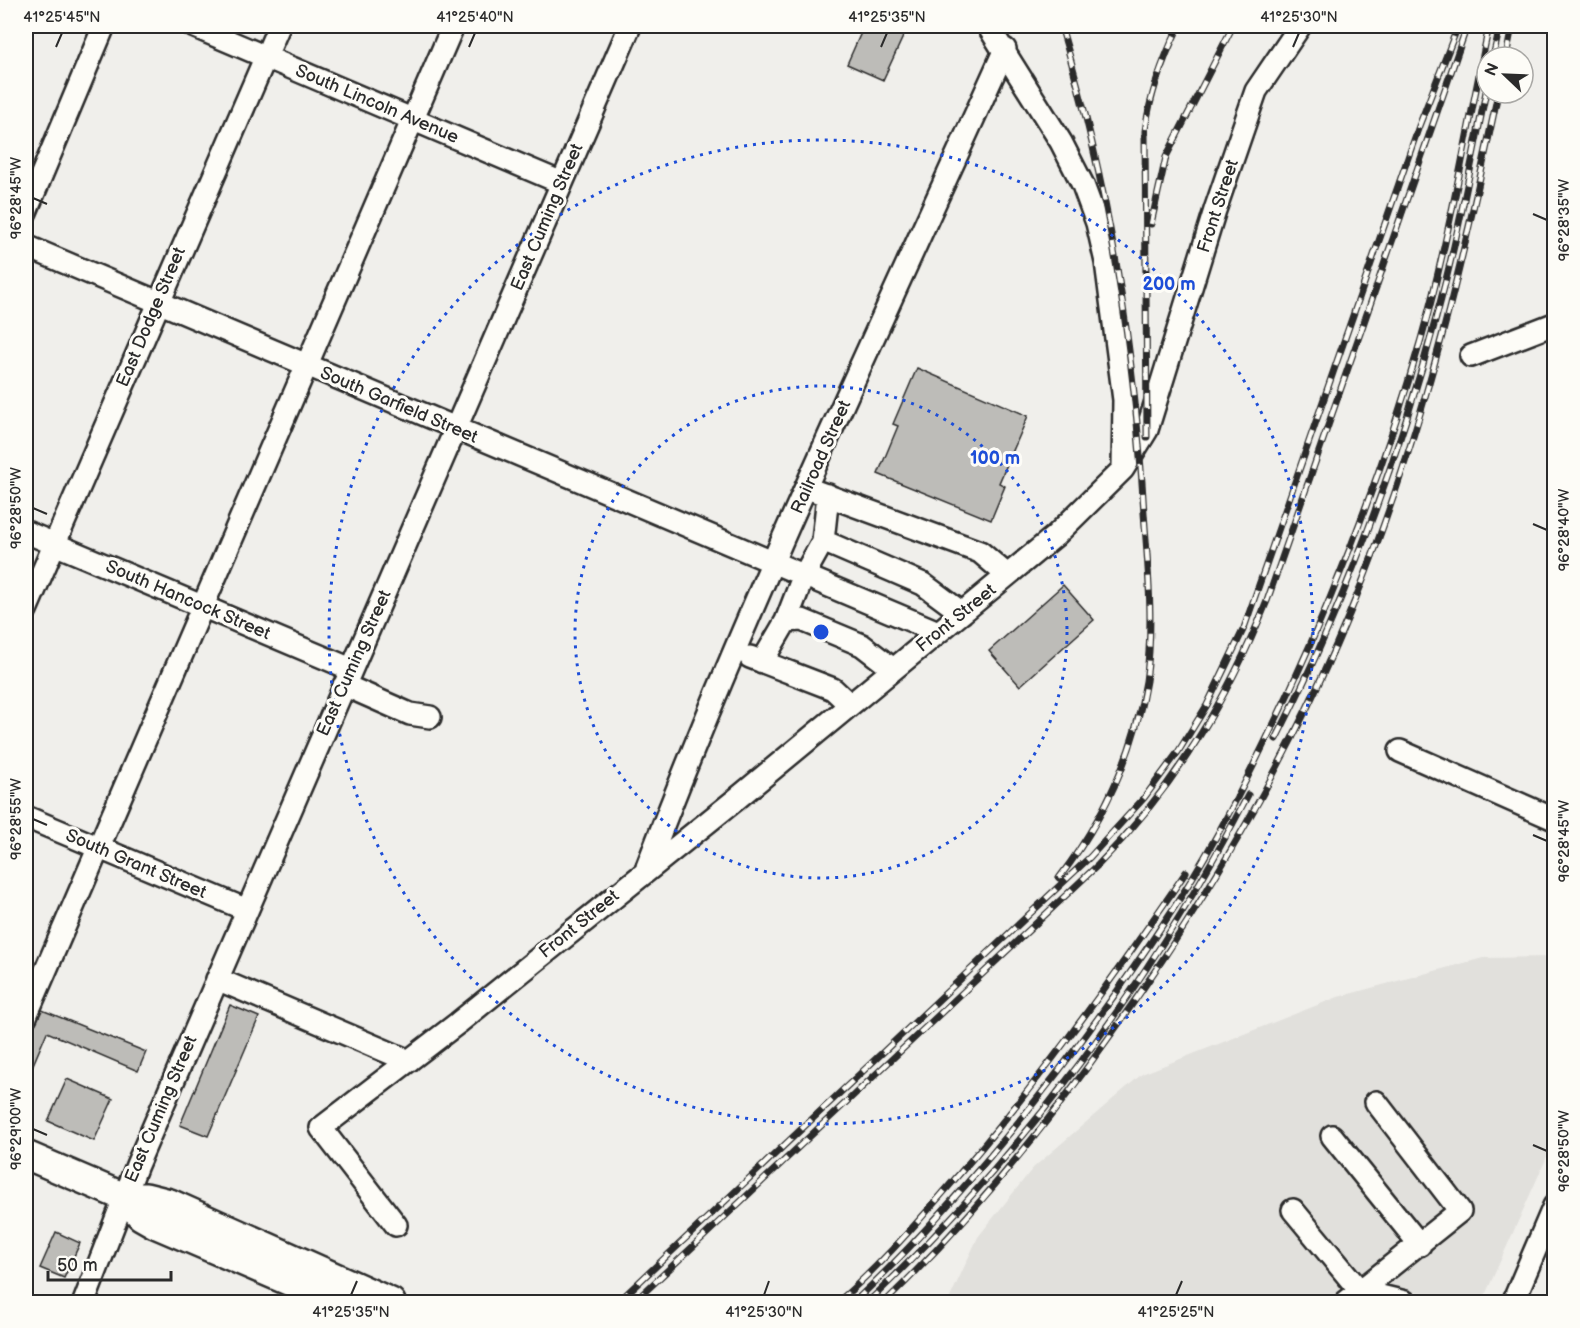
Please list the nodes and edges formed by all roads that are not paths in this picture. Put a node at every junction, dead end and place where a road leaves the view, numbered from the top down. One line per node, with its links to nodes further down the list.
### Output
1 (104, 26): 12 (street)
2 (193, 26): 9 (street, South Lincoln Avenue)
3 (279, 26): 9 (street, East Dodge Street)
4 (453, 26): 10 (street)
5 (630, 26): 11 (street, East Cuming Street)
6 (988, 26): 8 (street)
7 (1299, 26): 19 (street, Front Street)
8 (1005, 49): 19 (street); 20 (street, Railroad Street)
9 (266, 56): 10 (street, South Lincoln Avenue); 14 (street, East Dodge Street)
10 (414, 119): 11 (street, South Lincoln Avenue); 17 (street)
11 (561, 183): 18 (street, East Cuming Street)
12 (26, 212)
13 (26, 246): 14 (street, South Garfield Street)
14 (157, 303): 17 (street, South Garfield Street); 24 (street, East Dodge Street)
15 (1554, 324): 16 (street)
16 (1471, 356)
17 (306, 365): 18 (street, South Garfield Street); 28 (street)
18 (456, 429): 25 (street, South Garfield Street); 36 (street, East Cuming Street)
19 (1123, 469): 26 (street, Front Street)
20 (807, 488): 21 (street); 25 (street, Railroad Street)
21 (828, 495): 23 (street); 26 (street)
22 (26, 532): 24 (street, South Hancock Street)
23 (823, 541): 27 (street); 30 (street)
24 (54, 544): 28 (street, South Hancock Street); 29 (street, East Dodge Street)
25 (773, 564): 27 (street, South Garfield Street); 33 (street, Railroad Street)
26 (1007, 575): 30 (street, Front Street)
27 (803, 576): 31 (street); 32 (street, South Garfield Street)
28 (203, 606): 36 (street, South Hancock Street); 42 (street)
29 (26, 610)
30 (962, 613): 32 (street, Front Street)
31 (786, 621): 34 (street); 35 (street)
32 (938, 632): 35 (street, Front Street)
33 (736, 650): 34 (street); 43 (street, Railroad Street)
34 (762, 662): 37 (street)
35 (893, 669): 37 (street, Front Street)
36 (347, 677): 38 (street, South Hancock Street); 44 (street, East Cuming Street)
37 (850, 705): 43 (street, Front Street)
38 (430, 717)
39 (1400, 751): 41 (street)
40 (26, 816): 42 (street, South Grant Street)
41 (1554, 819)
42 (98, 848): 44 (street, South Grant Street); 46 (street)
43 (647, 868): 47 (street, Front Street)
44 (247, 910): 45 (street, East Cuming Street)
45 (217, 980): 47 (street); 51 (street, East Cuming Street)
46 (26, 1016)
47 (409, 1061): 54 (street, Front Street)
48 (1376, 1102): 55 (street)
49 (1332, 1137): 55 (street)
50 (26, 1155): 51 (main road)
51 (124, 1197): 56 (main road); 58 (street, East Cuming Street)
52 (1554, 1206): 62 (street)
53 (1293, 1210): 57 (street)
54 (396, 1225)
55 (1420, 1245): 57 (street)
56 (318, 1283): 59 (main road); 60 (main road)
57 (1353, 1297): 61 (street)
58 (84, 1302)
59 (336, 1302)
60 (391, 1302)
61 (1405, 1302)
62 (1513, 1302)

